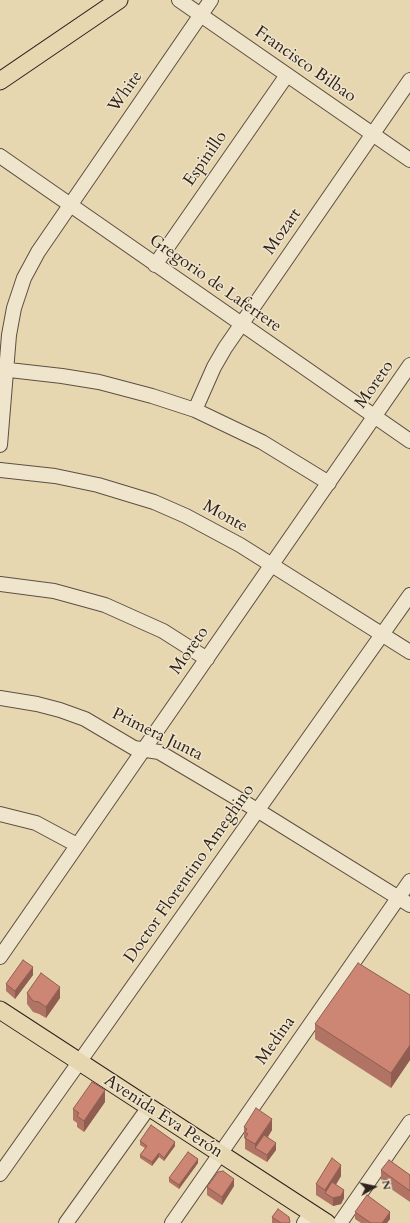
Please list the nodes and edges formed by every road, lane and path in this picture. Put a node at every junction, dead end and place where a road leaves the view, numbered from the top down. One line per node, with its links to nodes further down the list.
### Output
1 (119, 0): 7 (main road)
2 (179, 0): 4 (street, Francisco Bilbao)
3 (211, 0): 4 (street, White)
4 (201, 15): 5 (street, Francisco Bilbao); 11 (street, White)
5 (287, 74): 8 (street, Francisco Bilbao); 12 (street, Espinillo)
6 (410, 80): 8 (street, Mozart)
7 (0, 81)
8 (373, 134): 10 (street, Francisco Bilbao); 13 (street, Mozart)
9 (0, 156): 11 (street, Gregorio de Laferrere)
10 (410, 160)
11 (69, 205): 12 (street, Gregorio de Laferrere); 15 (street, White)
12 (155, 265): 13 (street, Gregorio de Laferrere)
13 (242, 324): 16 (street, Mozart); 17 (street, Gregorio de Laferrere)
14 (410, 365): 17 (street, Moreto)
15 (3, 369): 16 (street); 19 (street, White)
16 (195, 410): 21 (street)
17 (375, 416): 18 (street, Gregorio de Laferrere); 21 (street, Moreto)
18 (410, 441)
19 (0, 445)
20 (0, 470): 22 (street, Monte)
21 (329, 483): 22 (street, Moreto)
22 (271, 566): 25 (street, Monte); 27 (street, Moreto)
23 (0, 584): 27 (street)
24 (410, 595): 25 (street, Doctor Florentino Ameghino)
25 (382, 635): 26 (street, Monte); 30 (street, Doctor Florentino Ameghino)
26 (410, 652)
27 (207, 658): 29 (street, Moreto)
28 (0, 698): 29 (street, Primera Junta)
29 (144, 749): 30 (street, Primera Junta); 32 (street, Moreto)
30 (257, 810): 34 (street, Primera Junta); 37 (street, Doctor Florentino Ameghino)
31 (0, 814): 32 (street)
32 (77, 845): 35 (street, Moreto)
33 (410, 881): 34 (street, Medina)
34 (404, 901): 40 (street, Medina)
35 (0, 957)
36 (0, 1010): 37 (main road, Avenida Eva Perón)
37 (79, 1062): 38 (main road, Avenida Eva Perón); 41 (street, Doctor Florentino Ameghino)
38 (149, 1107): 40 (main road, Avenida Eva Perón); 43 (street)
39 (410, 1122): 46 (street)
40 (220, 1154): 42 (main road, Avenida Eva Perón); 44 (street, Medina)
41 (0, 1174)
42 (307, 1218): 45 (main road, Avenida Eva Perón)
43 (66, 1223)
44 (172, 1223)
45 (327, 1223)
46 (340, 1223)

